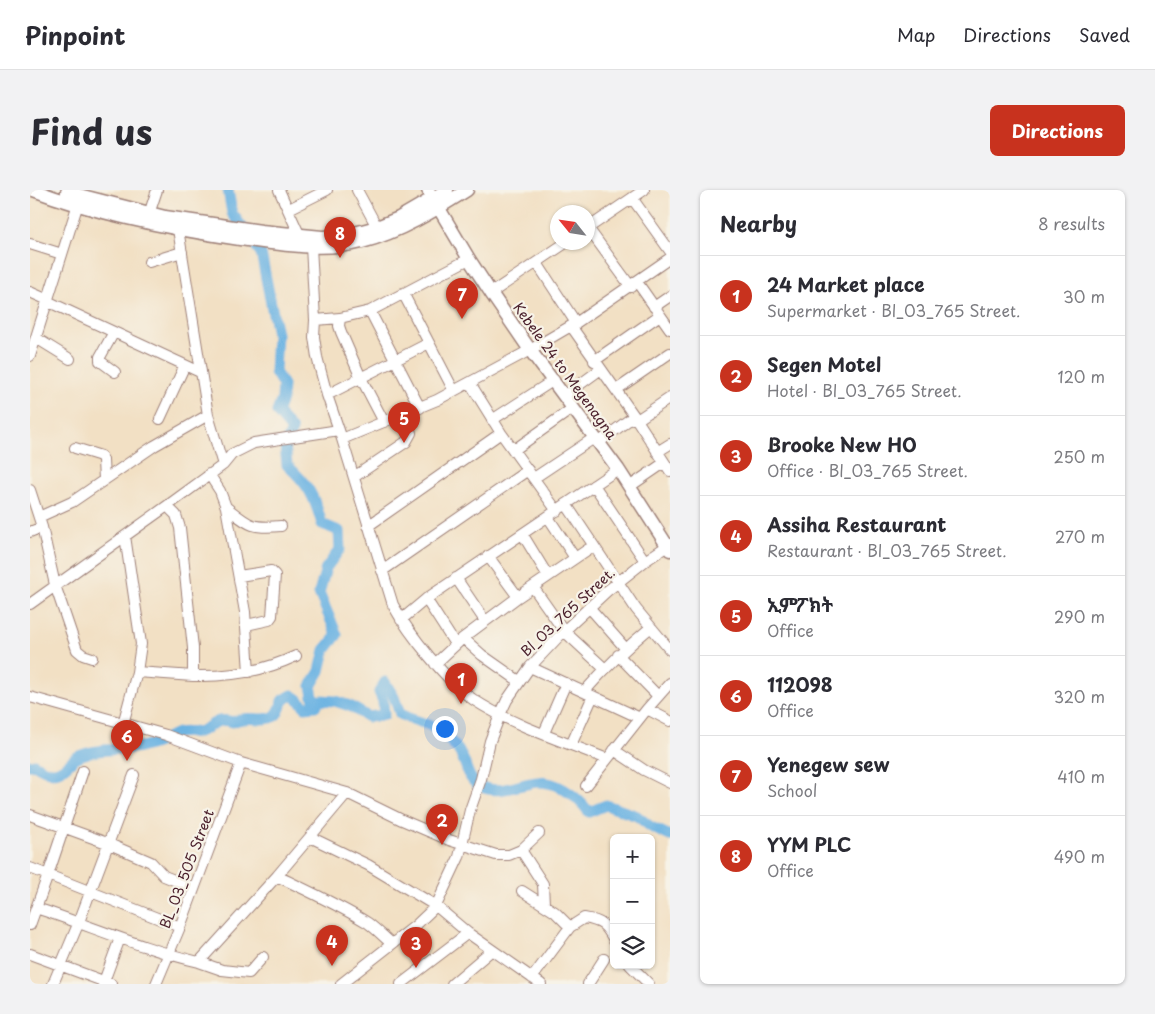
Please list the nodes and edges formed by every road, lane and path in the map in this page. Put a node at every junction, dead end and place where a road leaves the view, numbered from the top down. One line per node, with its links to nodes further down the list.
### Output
1 (33, 190): 14 (main road)
2 (59, 190): 14 (main road)
3 (79, 190): 14 (main road)
4 (156, 190): 17 (street)
5 (279, 190): 15 (street)
6 (327, 190): 15 (street)
7 (357, 190): 19 (street)
8 (447, 190): 13 (main road)
9 (467, 190): 13 (main road)
10 (644, 190): 12 (street)
11 (30, 195): 16 (main road)
12 (632, 198): 18 (street); 27 (street)
13 (433, 199): 19 (main road); 25 (main road); 31 (main road, Kebele 24 to Megenagna)
14 (95, 205): 16 (main road); 17 (main road); 20 (main road)
15 (289, 209): 22 (street)
16 (76, 210): 29 (street)
17 (150, 214): 21 (main road)
18 (595, 223)
19 (377, 227): 22 (main road)
20 (178, 229): 21 (main road); 28 (street)
21 (235, 232): 22 (main road); 25 (main road)
22 (300, 236)
23 (595, 237): 34 (street)
24 (30, 244): 29 (street)
25 (311, 246): 43 (street)
26 (556, 250): 33 (street)
27 (670, 251)
28 (182, 252): 32 (street); 57 (street)
29 (62, 254): 39 (street)
30 (670, 258): 34 (street)
31 (469, 259): 36 (street); 37 (main road, Kebele 24 to Megenagna)
32 (149, 262)
33 (537, 263): 37 (street); 44 (street)
34 (634, 284): 40 (street); 44 (street)
35 (30, 292): 39 (street)
36 (403, 293): 41 (street); 48 (street)
37 (491, 293): 49 (main road, Kebele 24 to Megenagna)
38 (670, 296): 40 (street)
39 (48, 300): 46 (street); 47 (street)
40 (657, 311): 45 (street); 55 (street)
41 (370, 312): 42 (street); 53 (street)
42 (340, 318): 43 (street); 58 (street)
43 (315, 320): 63 (street)
44 (574, 324): 49 (street); 55 (street)
45 (670, 328)
46 (114, 332): 54 (street); 56 (street)
47 (36, 338): 51 (street); 52 (street)
48 (430, 343): 53 (street); 62 (street)
49 (530, 350): 59 (main road, Kebele 24 to Megenagna); 60 (street)
50 (670, 353): 61 (street)
51 (30, 356)
52 (70, 359)
53 (395, 360): 58 (street); 66 (street)
54 (185, 365): 57 (street); 71 (street)
55 (598, 365): 61 (street); 64 (street)
56 (115, 372)
57 (200, 372): 69 (street)
58 (361, 378): 63 (street); 73 (street)
59 (554, 380): 64 (main road, Kebele 24 to Megenagna); 72 (street)
60 (470, 383): 62 (street); 72 (street)
61 (616, 390): 70 (street)
62 (454, 391): 66 (street)
63 (327, 396): 75 (street)
64 (564, 396): 67 (main road, Kebele 24 to Megenagna)
65 (670, 398): 70 (street)
66 (420, 408): 68 (street)
67 (573, 408): 76 (main road, Kebele 24 to Megenagna); 79 (street)
68 (403, 414): 73 (street); 86 (street)
69 (208, 415): 81 (street); 87 (street)
70 (636, 418): 76 (street); 80 (street)
71 (160, 419)
72 (492, 420): 74 (street)
73 (384, 422): 75 (street)
74 (501, 433): 79 (street); 98 (street)
75 (341, 435): 81 (street); 86 (street)
76 (596, 440): 83 (main road, Kebele 24 to Megenagna); 85 (street)
77 (670, 444): 80 (street)
78 (75, 448): 87 (street)
79 (514, 450): 85 (street)
80 (658, 452): 82 (street)
81 (222, 464): 84 (street)
82 (667, 467): 89 (street)
83 (618, 469): 88 (street); 89 (main road, Kebele 24 to Megenagna)
84 (209, 474): 92 (street); 93 (street)
85 (531, 474): 94 (street); 107 (street)
86 (354, 477): 98 (street)
87 (104, 480): 96 (street)
88 (594, 485): 91 (street); 106 (street)
89 (629, 487): 103 (main road, Kebele 24 to Megenagna)
90 (30, 490): 96 (street)
91 (566, 504): 94 (street); 102 (street)
92 (167, 506): 101 (street); 133 (street)
93 (226, 507): 97 (street); 108 (street)
94 (557, 511): 95 (street)
95 (548, 517): 100 (street); 105 (street)
96 (40, 522): 99 (street); 112 (street)
97 (281, 526)
98 (368, 526): 107 (street)
99 (30, 532)
100 (523, 535): 104 (street); 109 (street)
101 (125, 536): 112 (street); 131 (street)
102 (593, 546): 105 (street); 111 (street)
103 (669, 547): 106 (street, Bl_03_765 Street.)
104 (488, 556): 110 (street); 114 (street)
105 (575, 558): 109 (street)
106 (645, 561): 111 (street, Bl_03_765 Street.)
107 (382, 571): 118 (street)
108 (239, 576): 120 (street); 120 (street)
109 (548, 576): 113 (street)
110 (456, 578): 115 (street); 119 (street)
111 (618, 582): 117 (street, Bl_03_765 Street.); 121 (street)
112 (55, 586): 116 (street); 127 (street)
113 (533, 587): 114 (street); 122 (street)
114 (518, 597): 119 (street)
115 (426, 599): 118 (street); 123 (street)
116 (30, 604)
117 (589, 607): 122 (street, Bl_03_765 Street.); 125 (street)
118 (401, 620): 128 (street)
119 (486, 621): 123 (street)
120 (246, 625): 132 (street)
121 (651, 627): 124 (street); 125 (street)
122 (564, 631): 129 (street, Bl_03_765 Street.); 130 (street)
123 (459, 641): 128 (street); 134 (street)
124 (670, 650)
125 (622, 652): 130 (street); 138 (street)
126 (296, 656): 132 (street)
127 (92, 658)
128 (435, 664): 141 (street)
129 (530, 667): 134 (street, Bl_03_765 Street.); 136 (street)
130 (605, 669): 137 (street)
131 (137, 672): 133 (street); 143 (street)
132 (248, 672): 133 (street)
133 (193, 676)
134 (519, 681): 141 (street, Bl_03_765 Street.)
135 (670, 683): 138 (street)
136 (566, 684): 137 (street); 144 (street)
137 (589, 694): 140 (street); 145 (street)
138 (658, 696): 140 (street)
139 (30, 697): 143 (street)
140 (643, 713): 142 (street); 146 (street)
141 (500, 715): 144 (street); 159 (street, Bl_03_765 Street.)
142 (670, 721)
143 (123, 724): 148 (street)
144 (544, 733): 145 (street)
145 (571, 745): 147 (street)
146 (614, 750): 147 (street); 151 (street)
147 (607, 759): 152 (street)
148 (241, 763): 153 (street); 164 (street, BL_03_505 Street)
149 (83, 770): 155 (street)
150 (134, 775): 158 (street)
151 (670, 783)
152 (586, 786)
153 (347, 793): 157 (street); 159 (street)
154 (30, 816): 155 (street)
155 (64, 827): 158 (street); 162 (street)
156 (539, 832): 160 (street)
157 (310, 837): 163 (street); 168 (street)
158 (107, 843): 164 (street); 165 (street)
159 (463, 843): 160 (street); 168 (street, Bl_03_765 Street.)
160 (521, 850): 167 (street)
161 (30, 868): 162 (street)
162 (48, 875): 165 (street); 169 (street)
163 (277, 876): 177 (street); 183 (street)
164 (194, 888): 172 (street, BL_03_505 Street)
165 (90, 890): 170 (street); 172 (street)
166 (522, 891): 167 (street)
167 (544, 904): 173 (street)
168 (436, 906): 174 (street); 177 (street, Bl_03_765 Street.)
169 (36, 908): 170 (street); 171 (street)
170 (79, 922): 176 (street); 184 (street)
171 (30, 924)
172 (180, 927): 180 (street, BL_03_505 Street)
173 (570, 927): 175 (street); 187 (street)
174 (468, 933): 178 (street); 193 (street)
175 (610, 934)
176 (120, 938): 180 (street); 188 (street)
177 (392, 944): 186 (street, Bl_03_765 Street.)
178 (492, 950): 187 (street); 194 (street)
179 (30, 954): 184 (street)
180 (168, 955): 183 (street); 190 (street, BL_03_505 Street)
181 (263, 957): 183 (street)
182 (604, 959): 195 (street)
183 (199, 962)
184 (60, 966): 188 (street); 189 (street)
185 (634, 969): 196 (street)
186 (352, 976): 191 (street, Bl_03_765 Street.); 192 (street)
187 (539, 982)
188 (106, 983)
189 (53, 984)
190 (156, 984)
191 (341, 984)
192 (359, 984)
193 (401, 984)
194 (452, 984)
195 (588, 984)
196 (649, 984)

